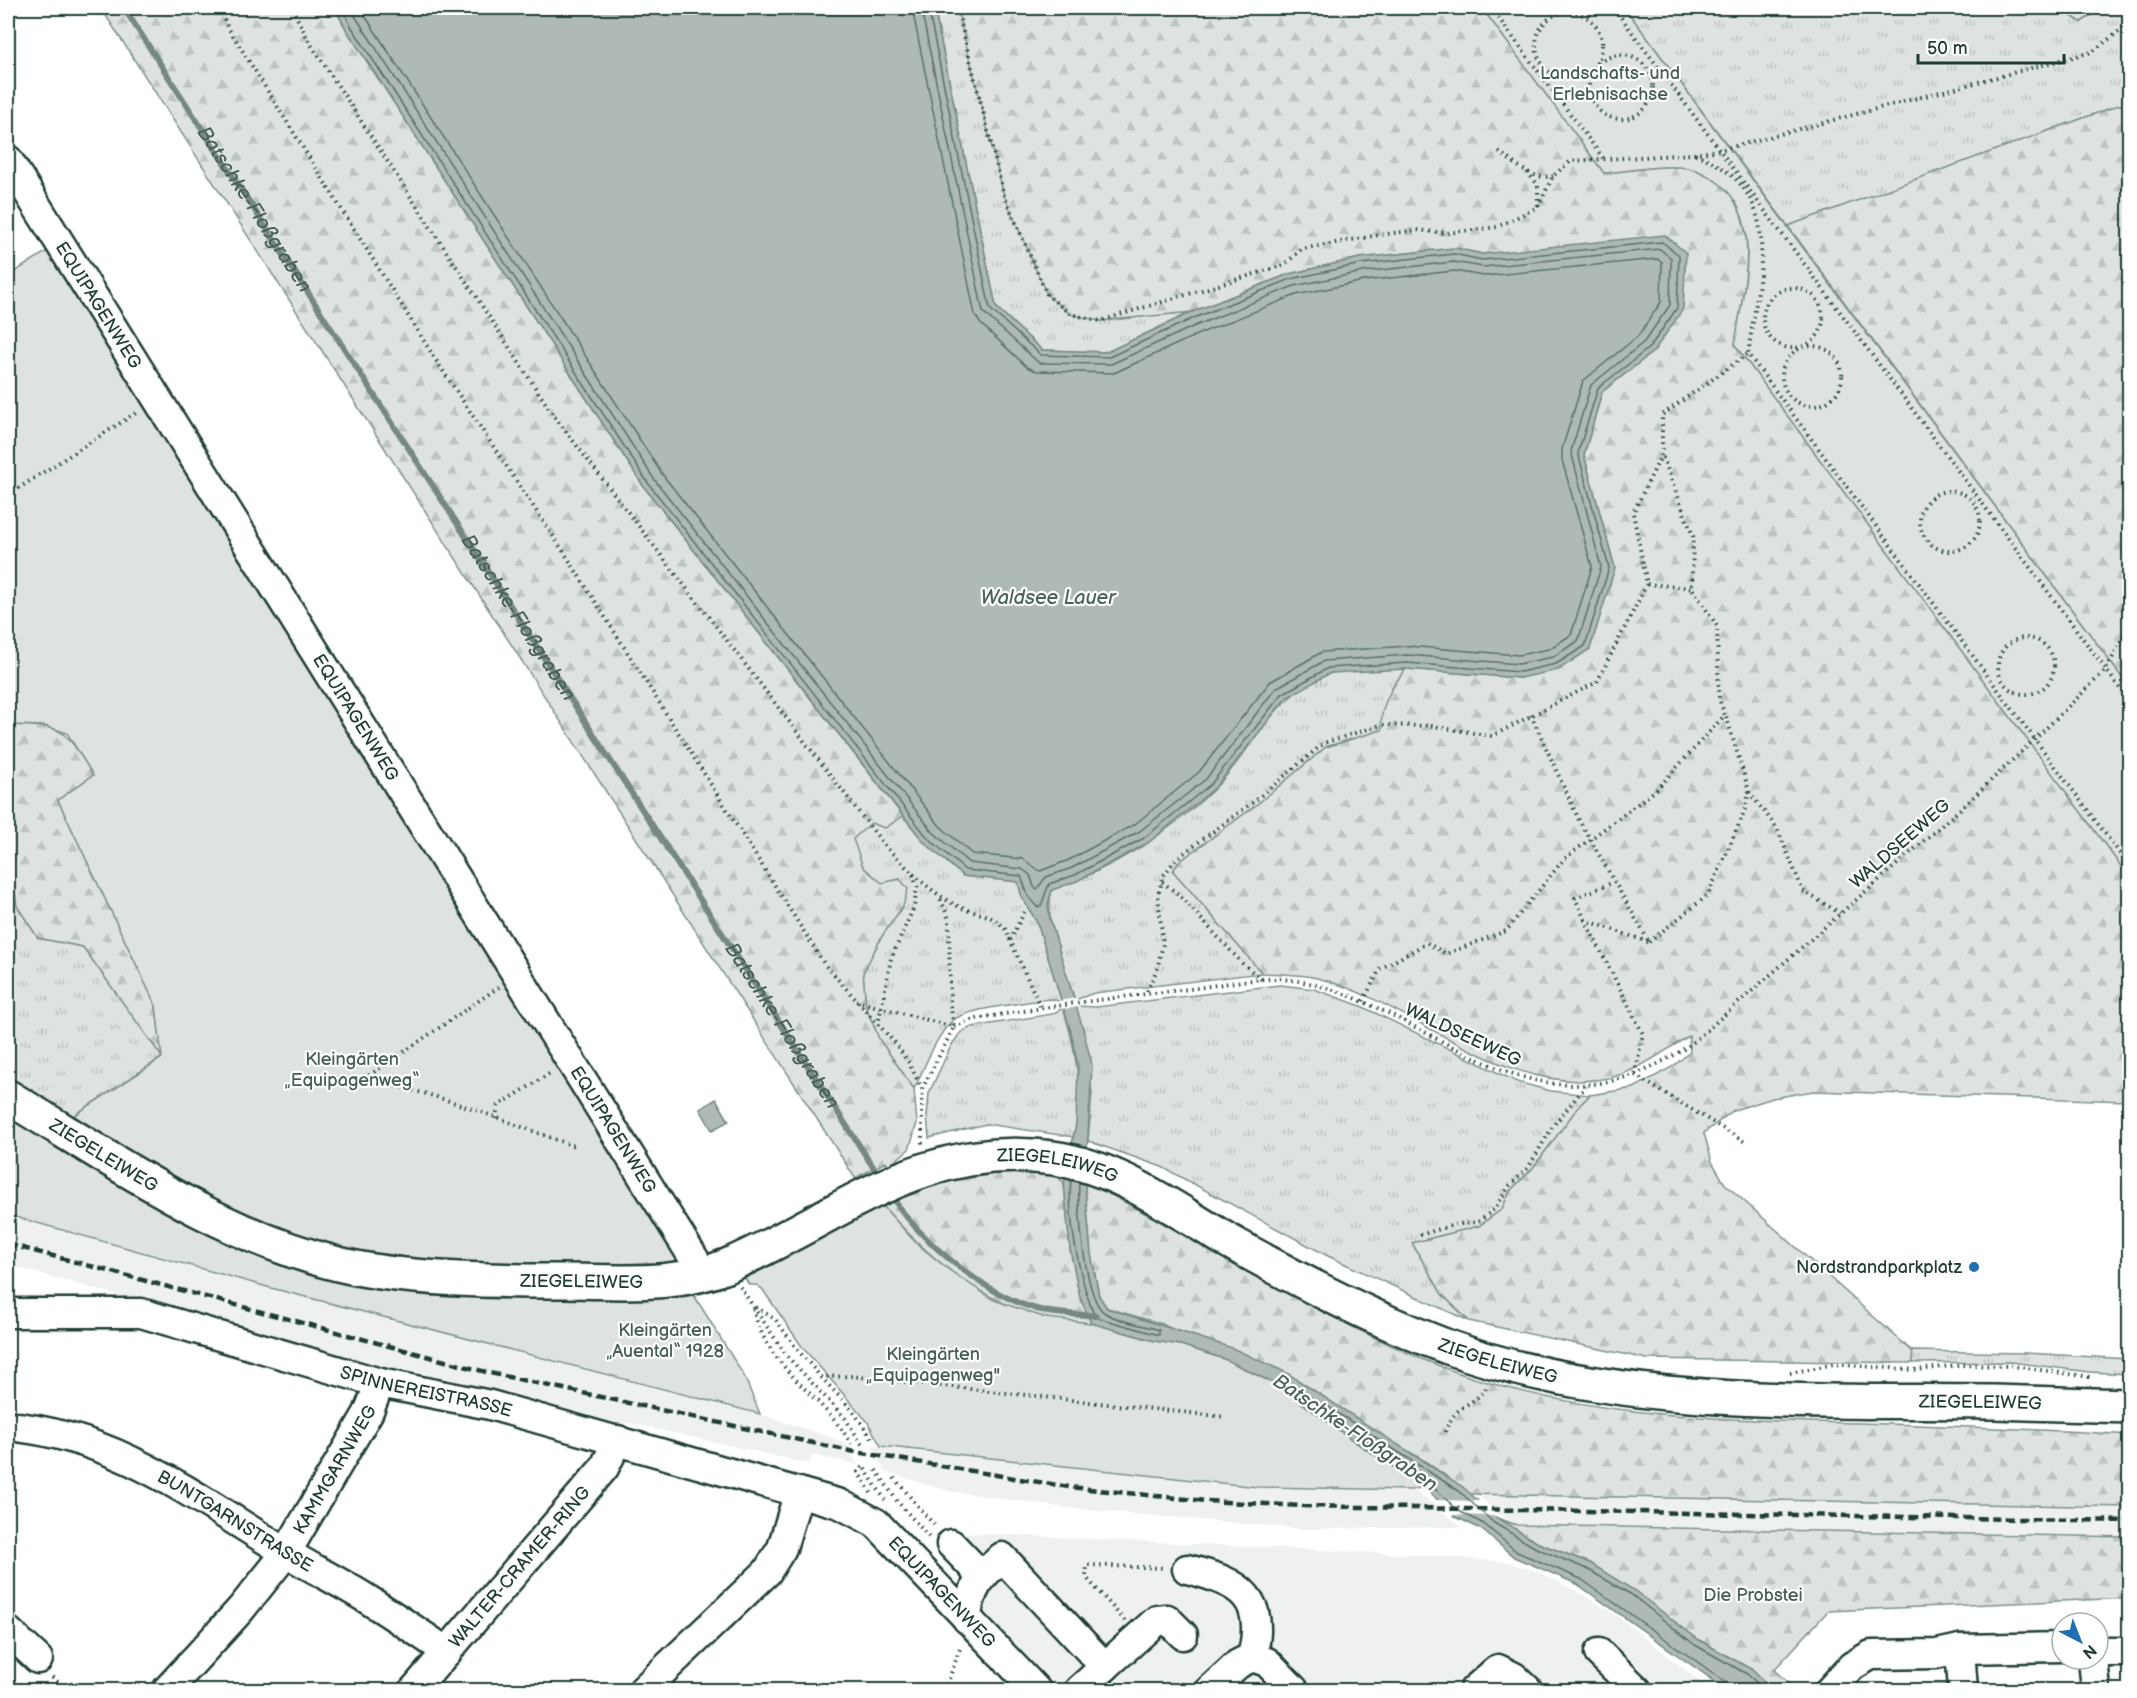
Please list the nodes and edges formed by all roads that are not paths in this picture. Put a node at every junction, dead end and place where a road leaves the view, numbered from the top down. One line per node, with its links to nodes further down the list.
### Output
1 (8, 160): 3 (street, EQUIPAGENWEG)
2 (8, 1097): 3 (main road, ZIEGELEIWEG)
3 (698, 1276): 6 (main road, ZIEGELEIWEG)
4 (8, 1313): 5 (street, SPINNEREISTRASSE)
5 (380, 1383): 8 (street, SPINNEREISTRASSE); 12 (street, KAMMGARNWEG)
6 (2130, 1406)
7 (8, 1426): 12 (street, BUNTGARNSTRASSE)
8 (618, 1440): 9 (street, SPINNEREISTRASSE); 20 (street, WALTER-CRAMER-RING)
9 (799, 1492): 10 (street, SPINNEREISTRASSE); 31 (street)
10 (840, 1504): 16 (street, EQUIPAGENWEG)
11 (942, 1543): 14 (street)
12 (286, 1553): 20 (street, BUNTGARNSTRASSE); 29 (street, KAMMGARNWEG)
13 (1187, 1569): 24 (street)
14 (980, 1580): 16 (street); 26 (street)
15 (8, 1631): 25 (street)
16 (965, 1631): 32 (street, EQUIPAGENWEG)
17 (1183, 1635): 26 (street)
18 (2050, 1647): 19 (street)
19 (1960, 1649): 28 (street); 40 (street)
20 (447, 1652): 30 (street, WALTER-CRAMER-RING)
21 (2110, 1652): 22 (street)
22 (2130, 1652)
23 (1599, 1653): 38 (street)
24 (1252, 1658): 34 (street); 35 (street)
25 (38, 1659)
26 (1105, 1667): 33 (street)
27 (2094, 1671): 41 (street)
28 (1854, 1678): 39 (street)
29 (167, 1690)
30 (414, 1690)
31 (643, 1690)
32 (1036, 1690)
33 (1079, 1690)
34 (1210, 1690)
35 (1294, 1690)
36 (1474, 1690): 37 (street)
37 (1528, 1690)
38 (1637, 1690)
39 (1830, 1690)
40 (1963, 1690)
41 (2096, 1690)

